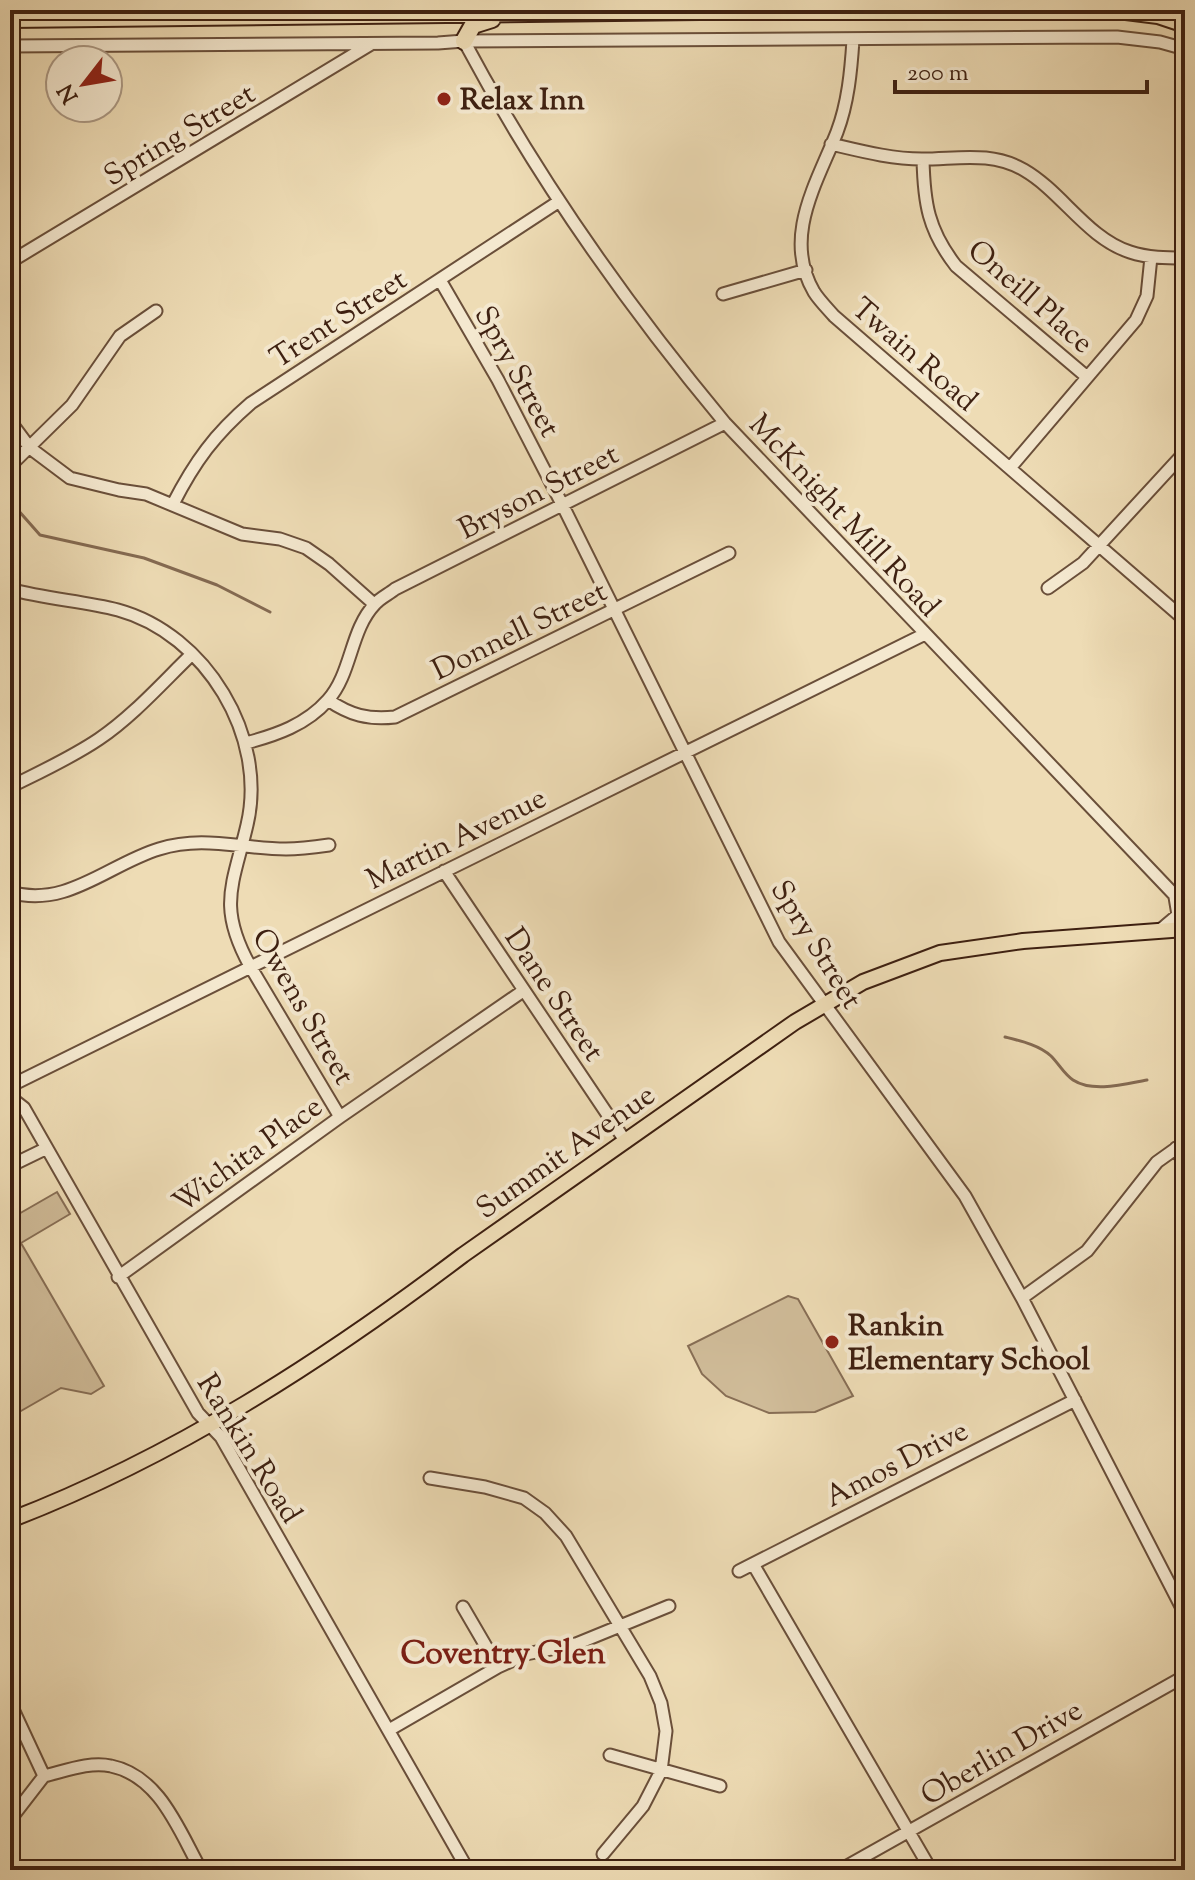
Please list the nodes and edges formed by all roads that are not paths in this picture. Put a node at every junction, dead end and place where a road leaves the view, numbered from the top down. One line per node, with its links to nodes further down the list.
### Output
1 (786, 10): 4 (highway)
2 (1118, 10): 6 (highway)
3 (442, 14): 4 (highway); 5 (highway); 8 (highway)
4 (505, 14): 8 (highway)
5 (10, 19)
6 (1185, 24)
7 (853, 40): 8 (street); 11 (street); 12 (street, Twain Road)
8 (464, 41): 9 (street); 14 (street, McKnight Mill Road)
9 (372, 44): 10 (street); 17 (street, Spring Street)
10 (10, 46)
11 (1185, 49)
12 (831, 144): 13 (street); 18 (street, Twain Road)
13 (923, 159): 15 (street); 22 (street, Oneill Place)
14 (558, 202): 19 (street, Trent Street); 24 (street, McKnight Mill Road)
15 (1151, 257): 16 (street); 22 (street)
16 (1185, 258)
17 (10, 262)
18 (806, 270): 20 (street); 28 (street, Twain Road)
19 (440, 280): 29 (street, Trent Street); 30 (street, Spry Street)
20 (723, 294)
21 (156, 311): 25 (street)
22 (1087, 377): 28 (street)
23 (10, 421): 25 (street)
24 (725, 423): 30 (street, Bryson Street); 38 (street, McKnight Mill Road)
25 (30, 448): 27 (street); 29 (street)
26 (1185, 452): 31 (street)
27 (10, 466)
28 (1010, 468): 31 (street, Twain Road)
29 (173, 504): 35 (street)
30 (563, 506): 35 (street, Bryson Street); 36 (street, Spry Street)
31 (1099, 546): 33 (street); 37 (street, Twain Road)
32 (729, 553): 36 (street, Donnell Street)
33 (1048, 588)
34 (10, 591): 39 (street, Owens Street)
35 (374, 604): 40 (street)
36 (615, 610): 40 (street, Donnell Street); 42 (street, Spry Street)
37 (1185, 620)
38 (925, 634): 42 (street, Martin Avenue); 48 (street, McKnight Mill Road)
39 (192, 654): 41 (street, Owens Street); 43 (street)
40 (328, 700): 41 (street)
41 (246, 743): 44 (street, Owens Street)
42 (686, 752): 46 (street, Martin Avenue); 54 (street, Spry Street)
43 (10, 787)
44 (241, 844): 45 (street); 47 (street); 52 (street, Owens Street)
45 (329, 845)
46 (444, 871): 52 (street, Martin Avenue); 53 (street, Dane Street)
47 (10, 892)
48 (1174, 892): 49 (street, McKnight Mill Road); 51 (street)
49 (1185, 906)
50 (1185, 929): 51 (main road, Summit Avenue)
51 (1158, 931): 54 (main road, Summit Avenue)
52 (250, 966): 55 (street, Martin Avenue); 57 (street, Owens Street)
53 (523, 991): 57 (street, Wichita Place); 58 (street, Dane Street)
54 (823, 1004): 58 (main road, Summit Avenue); 64 (street, Spry Street)
55 (10, 1086)
56 (10, 1097): 60 (street, Rankin Road)
57 (340, 1117): 63 (street, Wichita Place)
58 (626, 1142): 66 (main road, Summit Avenue)
59 (1180, 1145): 62 (street); 64 (street)
60 (45, 1149): 61 (street); 63 (street, Rankin Road)
61 (10, 1166)
62 (1185, 1166)
63 (118, 1277): 66 (street, Rankin Road)
64 (1022, 1298): 65 (street, Spry Street)
65 (1075, 1400): 69 (street, Amos Drive); 73 (street, Spry Street)
66 (212, 1426): 68 (main road, Summit Avenue); 78 (street, Rankin Road)
67 (430, 1478): 74 (street)
68 (10, 1520)
69 (753, 1564): 70 (street, Amos Drive); 84 (street)
70 (739, 1571)
71 (669, 1606): 74 (street)
72 (463, 1607): 75 (street)
73 (1185, 1614)
74 (621, 1628): 75 (street); 80 (street)
75 (498, 1667): 78 (street)
76 (1185, 1676): 84 (street, Oberlin Drive)
77 (10, 1703): 81 (street)
78 (389, 1730): 87 (street, Rankin Road)
79 (610, 1755): 80 (street)
80 (661, 1771): 82 (street); 85 (street)
81 (44, 1776): 83 (street); 86 (street)
82 (720, 1786)
83 (10, 1820)
84 (909, 1831): 88 (street, Oberlin Drive); 89 (street)
85 (603, 1854)
86 (201, 1870)
87 (468, 1870)
88 (840, 1870)
89 (931, 1870)

